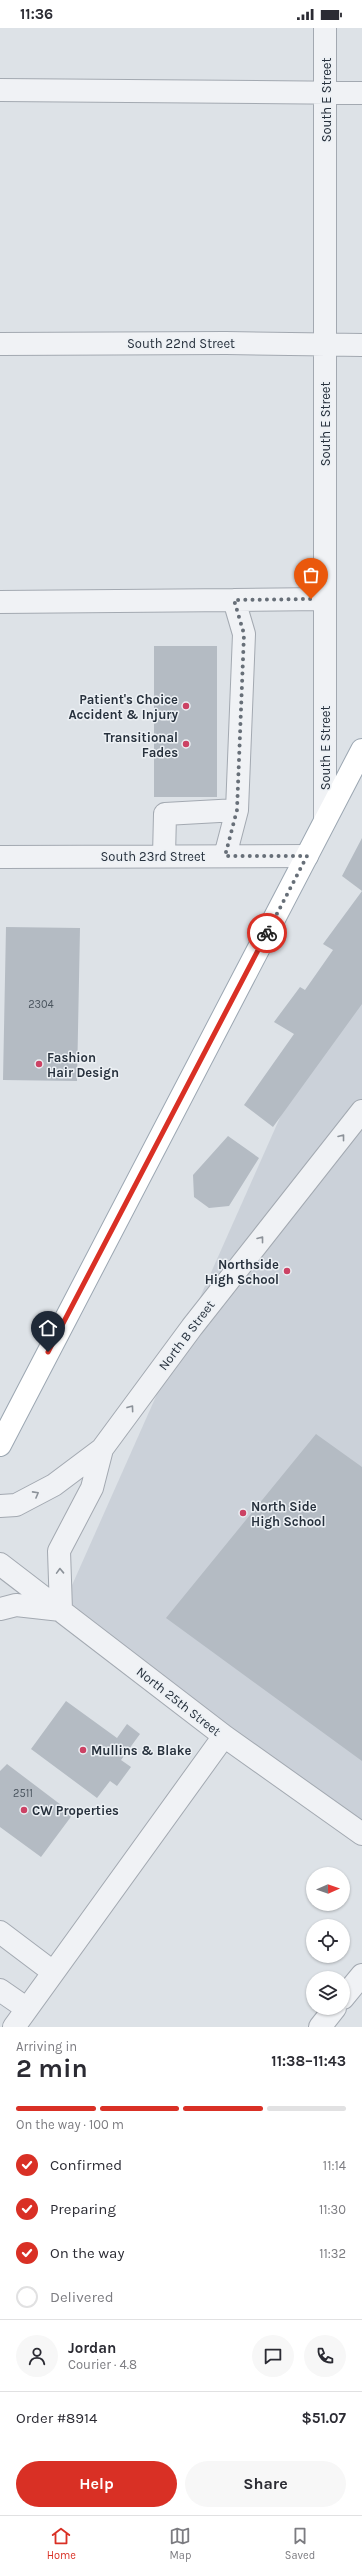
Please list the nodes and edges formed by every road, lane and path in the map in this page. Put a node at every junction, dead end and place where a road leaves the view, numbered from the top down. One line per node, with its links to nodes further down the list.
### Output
1 (325, 28): 3 (street, South E Street)
2 (0, 90): 3 (street)
3 (326, 93): 4 (street); 6 (street, South E Street)
4 (362, 93)
5 (0, 344): 6 (street, South 22nd Street)
6 (324, 345): 7 (street, South 22nd Street); 8 (street, South E Street)
7 (362, 345)
8 (325, 599): 9 (street); 13 (street, South E Street)
9 (234, 600): 10 (street); 12 (street)
10 (0, 602)
11 (362, 750): 13 (main road)
12 (237, 810): 14 (street); 15 (street)
13 (326, 820): 16 (main road)
14 (164, 856): 15 (street, South 23rd Street); 17 (street, South 23rd Street)
15 (225, 856): 16 (street, South 23rd Street)
16 (307, 856): 19 (main road)
17 (0, 857)
18 (362, 1111): 21 (street, North B Street, one-way to 18)
19 (6, 1424): 20 (main road)
20 (0, 1445)
21 (102, 1449): 22 (street, North B Street, one-way to 21); 25 (street, one-way to 21)
22 (0, 1506)
23 (0, 1564): 25 (street, North 25th Street)
24 (0, 1609): 25 (street)
25 (61, 1610): 26 (street, North 25th Street)
26 (224, 1736): 27 (street, North 25th Street); 29 (street)
27 (362, 1834)
28 (0, 1932): 29 (street)
29 (53, 1972): 33 (street)
30 (362, 1975): 32 (street)
31 (0, 1990): 33 (street)
32 (350, 1990)
33 (26, 2008): 35 (street)
34 (329, 2015): 36 (street)
35 (14, 2027)
36 (320, 2027)

